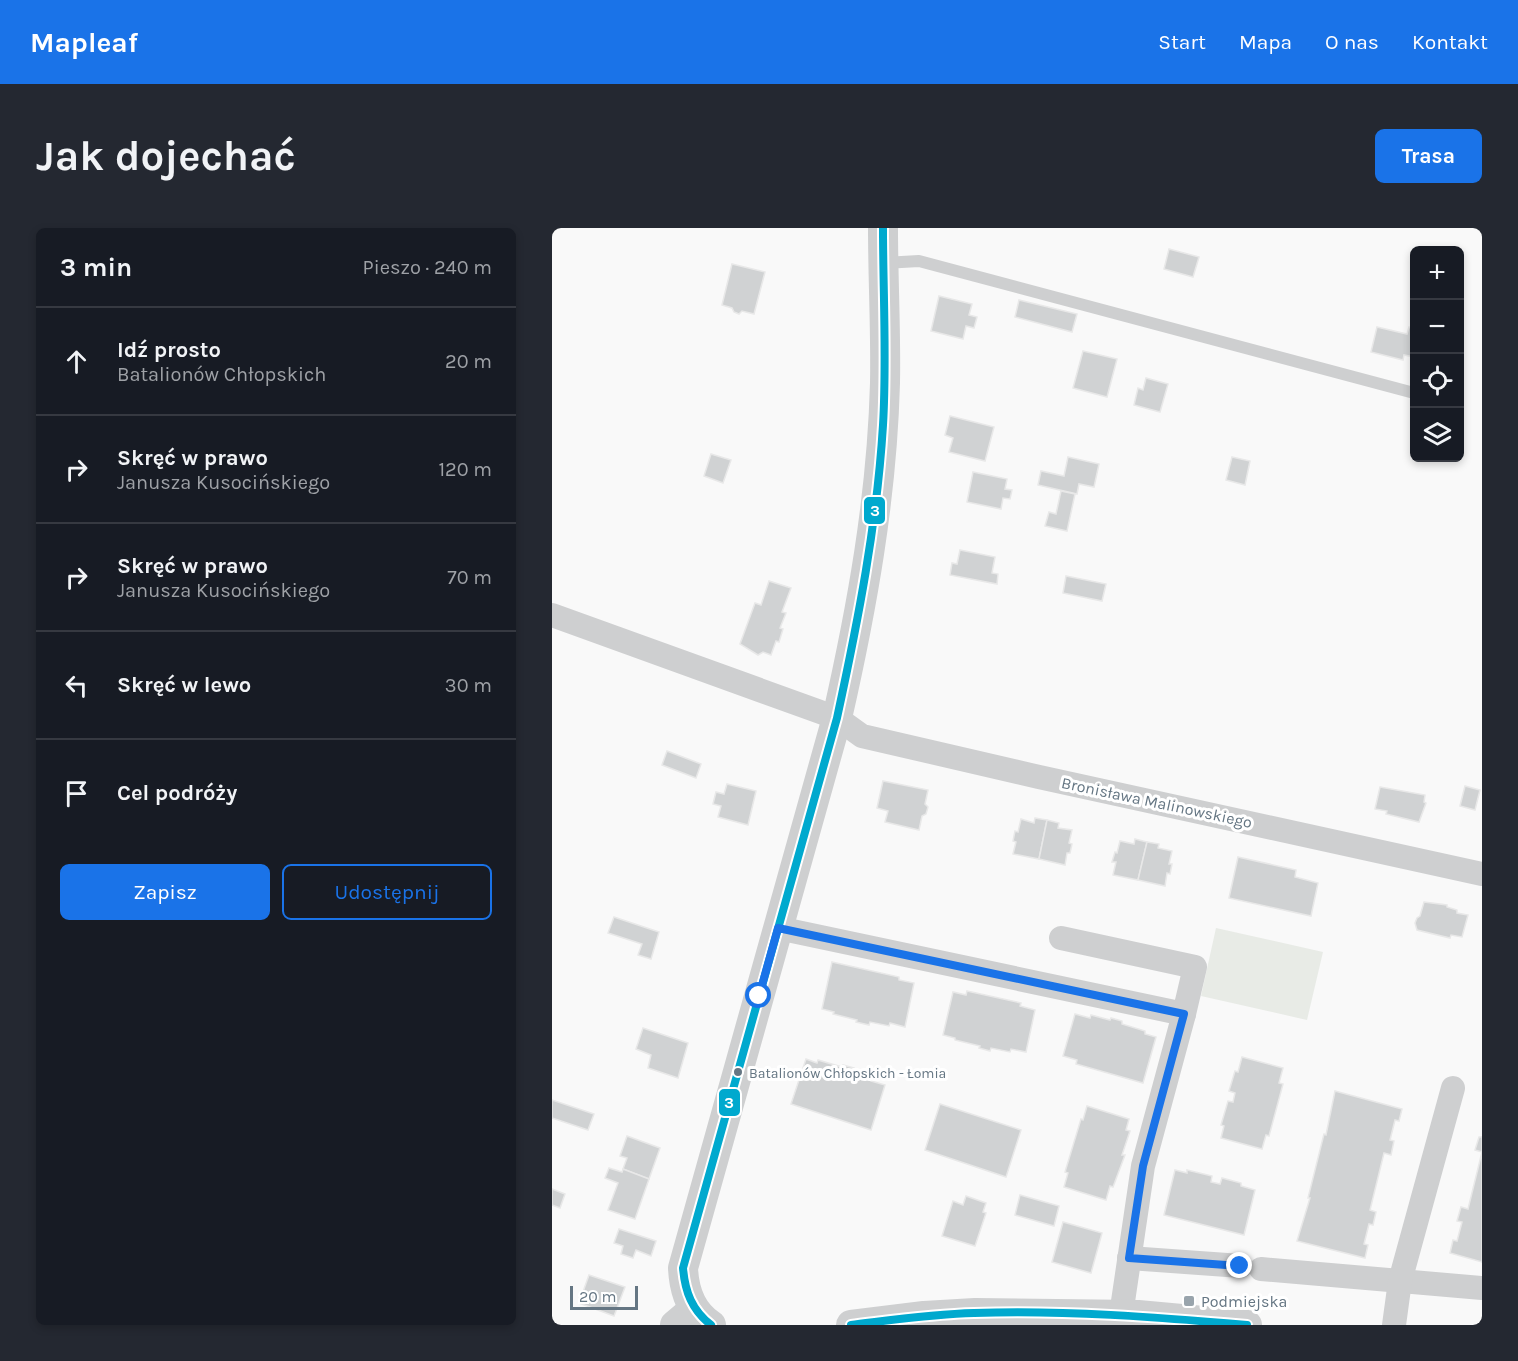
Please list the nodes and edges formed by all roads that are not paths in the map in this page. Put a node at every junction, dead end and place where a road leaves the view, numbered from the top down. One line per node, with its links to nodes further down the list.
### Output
1 (883, 228): 2 (street)
2 (883, 263): 3 (lane); 5 (street)
3 (1410, 392)
4 (552, 615): 5 (street, Bronisława Malinowskiego)
5 (837, 718): 6 (street, Bronisława Malinowskiego); 7 (street)
6 (1482, 874)
7 (778, 928): 9 (street); 15 (street)
8 (1061, 938): 9 (street)
9 (1184, 1014): 11 (street)
10 (1453, 1088): 12 (street)
11 (1129, 1258): 12 (street); 14 (street)
12 (1400, 1281): 13 (street); 18 (street)
13 (1482, 1288)
14 (1121, 1315): 16 (street); 17 (street)
15 (693, 1319)
16 (851, 1325)
17 (1247, 1325)
18 (1394, 1325)

